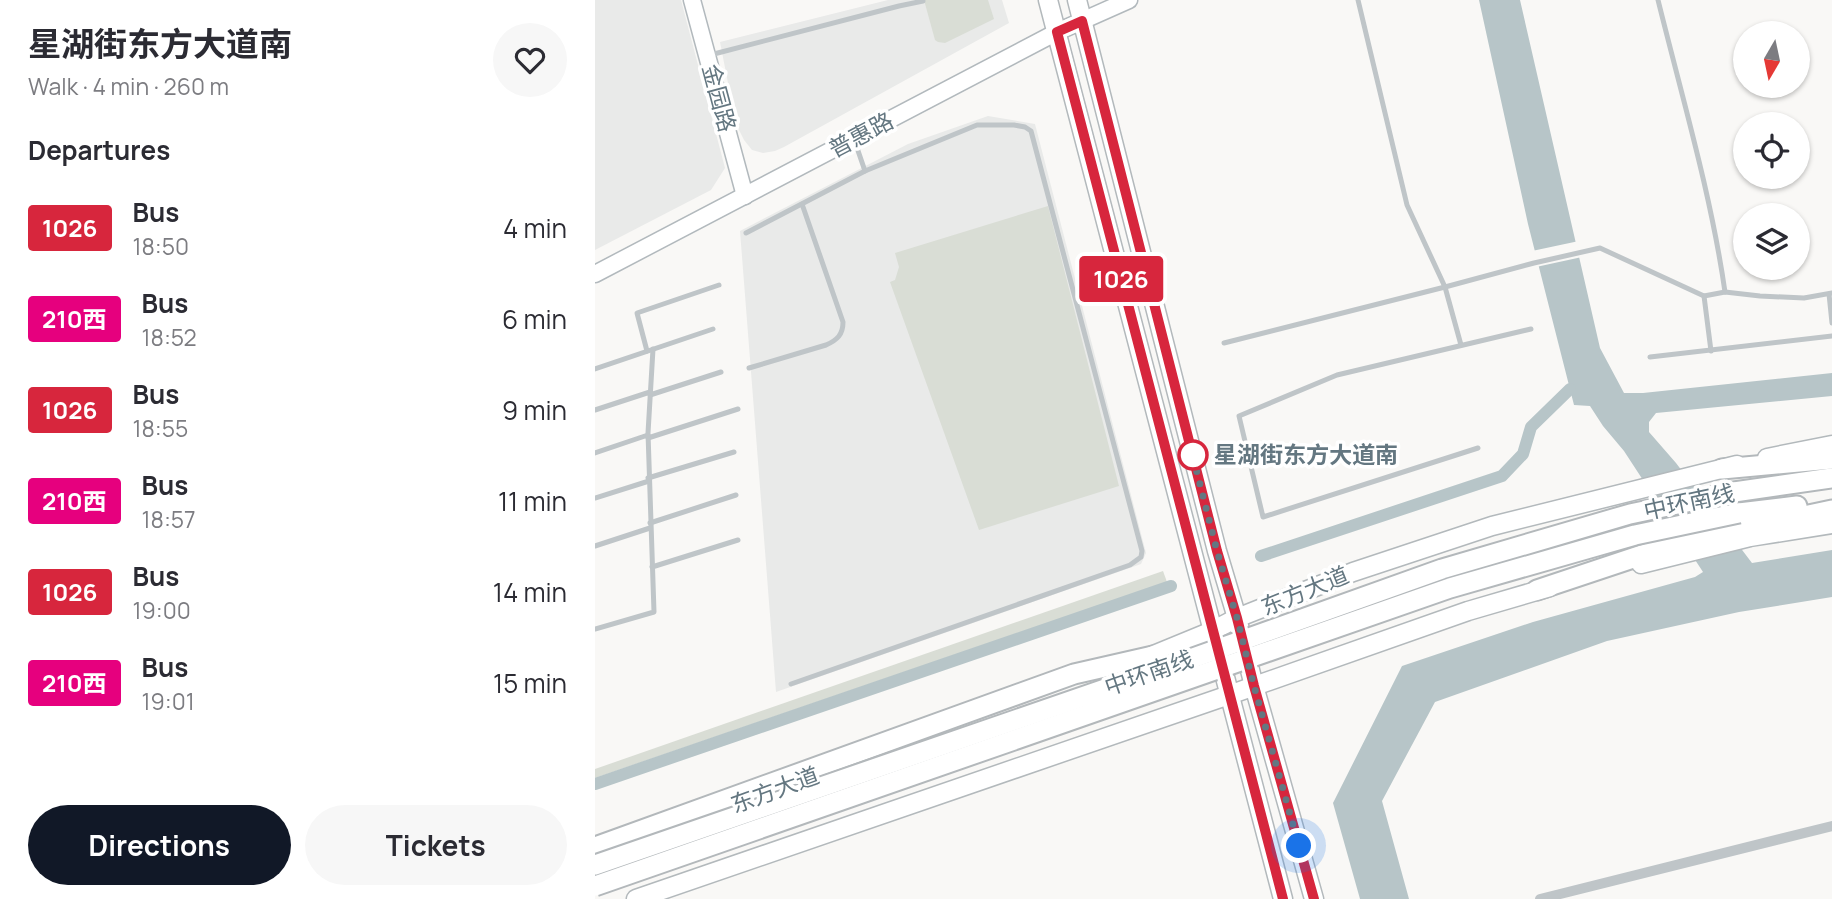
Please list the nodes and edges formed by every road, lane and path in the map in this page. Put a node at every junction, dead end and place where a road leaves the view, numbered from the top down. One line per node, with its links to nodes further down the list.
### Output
1 (692, 0): 10 (main road, 金园路)
2 (1048, 0): 9 (main road)
3 (1076, 0): 8 (main road)
4 (1129, 0): 8 (main road, 普惠路)
5 (1358, 0): 18 (lane)
6 (1658, 0): 19 (lane)
7 (923, 1): 10 (lane)
8 (1082, 21): 9 (main road, 普惠路); 56 (main road)
9 (1057, 32): 11 (main road, 普惠路); 58 (main road)
10 (707, 55): 13 (main road, 金园路)
11 (854, 139): 12 (lane); 13 (main road, 普惠路)
12 (865, 171): 14 (lane); 60 (lane)
13 (745, 195): 16 (main road, 普惠路)
14 (802, 204): 15 (lane); 32 (lane)
15 (746, 233)
16 (595, 274)
17 (719, 285): 28 (lane)
18 (1445, 287): 21 (lane); 26 (lane); 27 (lane)
19 (1725, 292): 20 (lane); 21 (lane)
20 (1830, 294): 22 (lane)
21 (1704, 296): 29 (lane)
22 (1832, 323)
23 (713, 329): 28 (lane)
24 (1531, 329): 27 (lane)
25 (1832, 337): 29 (lane)
26 (1224, 343)
27 (1461, 345): 39 (lane)
28 (650, 350): 31 (lane); 34 (lane)
29 (1711, 351): 30 (lane)
30 (1650, 357)
31 (595, 369)
32 (749, 369)
33 (721, 372): 34 (lane)
34 (650, 393): 36 (lane); 37 (lane)
35 (738, 409): 37 (lane)
36 (595, 410)
37 (648, 437): 41 (lane); 45 (lane)
38 (1832, 445): 43 (main road, 东方大道)
39 (1478, 448)
40 (734, 452): 45 (lane)
41 (595, 453)
42 (1832, 459): 43 (highway)
43 (1722, 468): 56 (main road, 东方大道)
44 (1832, 478): 66 (highway, 中环南线, bridge)
45 (648, 479): 47 (lane); 51 (lane)
46 (736, 495): 51 (lane)
47 (595, 498)
48 (1832, 502): 67 (highway, 中环南线, bridge)
49 (1832, 510): 55 (highway)
50 (1832, 524): 55 (main road)
51 (650, 526): 53 (lane); 54 (lane)
52 (738, 540): 54 (lane)
53 (595, 546)
54 (652, 567): 57 (lane)
55 (1537, 590): 61 (main road)
56 (1237, 618): 58 (main road, 东方大道); 61 (main road)
57 (595, 629)
58 (1212, 631): 59 (main road, 东方大道); 62 (main road)
59 (1153, 656): 64 (highway); 65 (main road, 东方大道)
60 (791, 684)
61 (1254, 686): 62 (main road); 70 (main road)
62 (1229, 695): 68 (main road); 69 (main road)
63 (1832, 827): 71 (street)
64 (595, 847)
65 (595, 854)
66 (595, 865)
67 (595, 886)
68 (636, 899)
69 (1283, 899)
70 (1314, 899)
71 (1540, 899)

